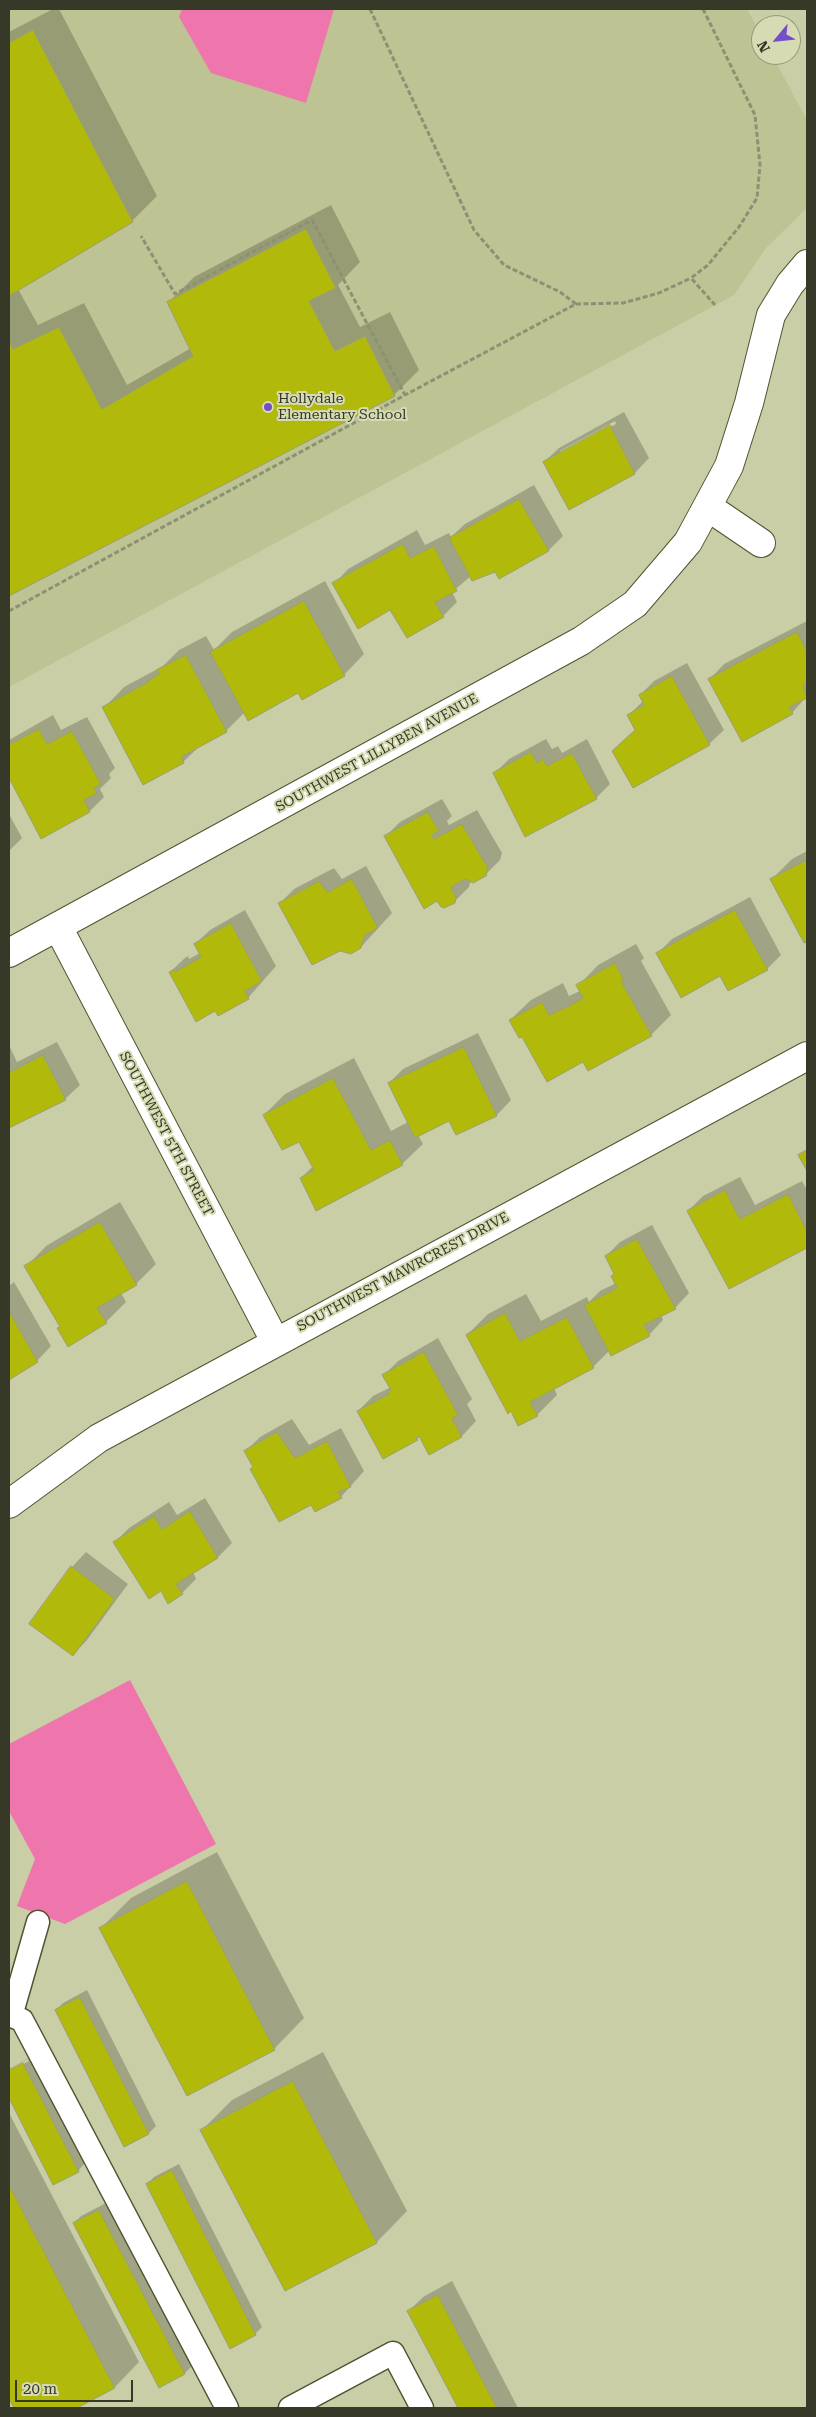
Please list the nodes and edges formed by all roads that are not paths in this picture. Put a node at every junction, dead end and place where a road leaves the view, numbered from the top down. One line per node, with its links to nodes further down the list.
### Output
1 (807, 264): 2 (street, SOUTHWEST LILLYBEN AVENUE)
2 (708, 507): 3 (street); 4 (street, SOUTHWEST LILLYBEN AVENUE)
3 (761, 543)
4 (58, 927): 5 (street, SOUTHWEST LILLYBEN AVENUE); 7 (street, SOUTHWEST 5TH STREET)
5 (9, 953)
6 (807, 1056): 7 (street, SOUTHWEST MAWRCREST DRIVE)
7 (275, 1341): 8 (street, SOUTHWEST MAWRCREST DRIVE)
8 (9, 1504)
9 (38, 1922): 10 (lane)
10 (10, 2016): 12 (lane)
11 (298, 2406): 13 (lane)
12 (227, 2408)
13 (422, 2408)

